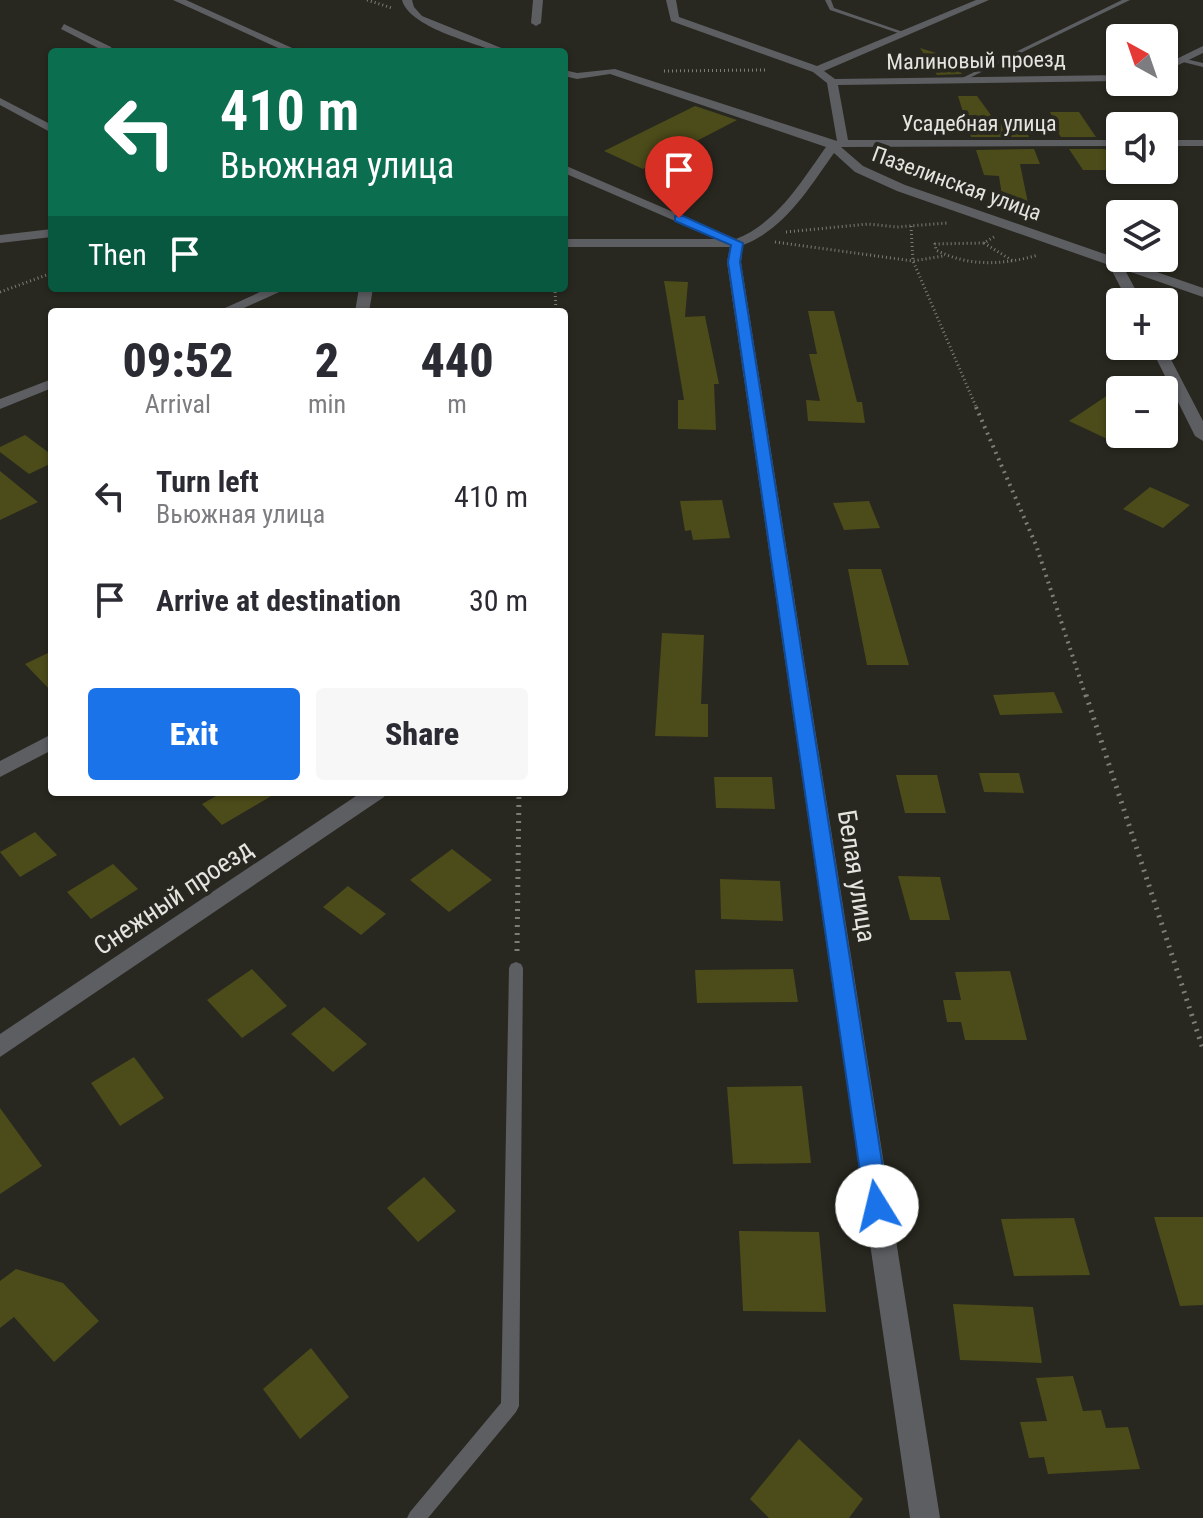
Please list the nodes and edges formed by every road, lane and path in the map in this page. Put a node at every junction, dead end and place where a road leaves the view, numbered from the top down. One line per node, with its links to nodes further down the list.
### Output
1 (178, 0): 12 (street)
2 (407, 0): 13 (street)
3 (538, 0): 8 (street)
4 (671, 0): 19 (street)
5 (828, 0): 10 (lane)
6 (984, 0): 10 (street)
7 (1127, 0): 23 (lane)
8 (536, 23)
9 (64, 27): 11 (street)
10 (906, 34): 19 (street)
11 (105, 48)
12 (287, 48)
13 (496, 48)
14 (1203, 49): 15 (street)
15 (1181, 60): 16 (street); 17 (lane)
16 (1178, 62)
17 (1203, 65)
18 (769, 70): 20 (path)
19 (817, 70): 24 (street)
20 (658, 71)
21 (568, 74): 30 (street, Пазелинская улица)
22 (1106, 78): 23 (street, Малиновый проезд)
23 (961, 80): 24 (street, Малиновый проезд)
24 (832, 82): 30 (street)
25 (0, 101): 26 (street)
26 (48, 128)
27 (1106, 143): 30 (street, Усадебная улица)
28 (1178, 143): 29 (street)
29 (1203, 143)
30 (838, 144): 32 (street, Пазелинская улица); 37 (street)
31 (568, 171): 37 (street)
32 (990, 218): 33 (path); 44 (street, Пазелинская улица)
33 (911, 226): 37 (path); 45 (path)
34 (48, 233): 36 (street)
35 (1005, 238): 39 (path)
36 (0, 239)
37 (747, 239): 38 (street); 45 (path); 66 (street, Белая улица)
38 (568, 243)
39 (984, 243): 42 (path); 46 (path)
40 (1025, 250): 43 (path)
41 (1047, 251): 43 (path)
42 (944, 255): 45 (path); 46 (path)
43 (1038, 255): 46 (path)
44 (1106, 258)
45 (913, 261): 64 (path)
46 (1014, 261)
47 (1146, 272): 51 (street, Пазелинская улица)
48 (48, 274): 49 (path)
49 (0, 292)
50 (271, 292): 52 (street)
51 (1203, 293)
52 (233, 308)
53 (1165, 360): 56 (street)
54 (48, 385): 55 (street)
55 (0, 404)
56 (1199, 419): 57 (street)
57 (1203, 436)
58 (48, 743): 59 (street)
59 (0, 770)
60 (371, 796): 63 (street, Снежный проезд)
61 (519, 796): 62 (path)
62 (516, 968): 65 (lane)
63 (0, 1047)
64 (1203, 1049)
65 (416, 1518)
66 (925, 1518)

